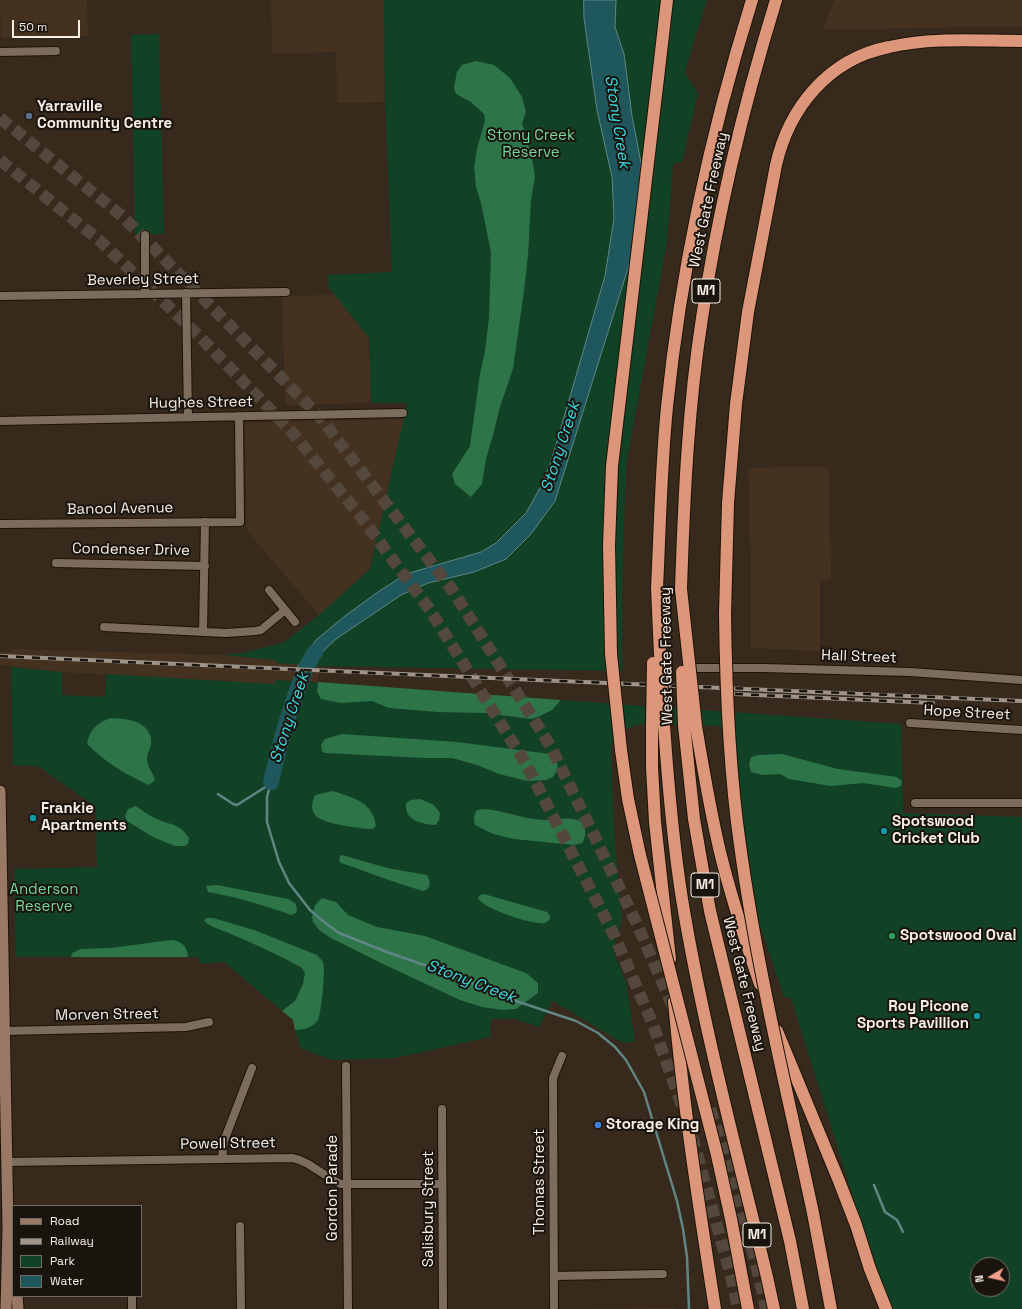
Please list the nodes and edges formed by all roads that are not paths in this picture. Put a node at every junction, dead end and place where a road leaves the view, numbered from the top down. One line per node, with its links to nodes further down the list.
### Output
1 (667, 0): 62 (highway, bridge)
2 (752, 0): 28 (highway, West Gate Freeway / M1, bridge)
3 (776, 0): 29 (highway, West Gate Freeway / M1, bridge)
4 (1022, 41): 53 (highway, bridge)
5 (56, 50): 6 (street)
6 (0, 52)
7 (145, 234): 10 (street)
8 (286, 292): 9 (street, Beverley Street)
9 (186, 293): 10 (street, Beverley Street); 14 (street)
10 (145, 294): 11 (street, Beverley Street)
11 (0, 296)
12 (403, 413): 13 (street, Hughes Street)
13 (239, 416): 14 (street, Hughes Street); 16 (street, Banool Avenue)
14 (188, 417): 15 (street, Hughes Street)
15 (0, 421)
16 (205, 522): 17 (street, Banool Avenue); 19 (street)
17 (0, 524)
18 (56, 563): 19 (street, Condenser Drive)
19 (205, 566): 24 (street)
20 (269, 590): 21 (street)
21 (285, 610): 22 (street); 24 (street)
22 (295, 622)
23 (104, 628): 24 (street)
24 (203, 632)
25 (696, 668): 26 (street, Hall Street)
26 (1022, 680)
27 (910, 723): 30 (street, Hope Street)
28 (658, 724): 61 (highway); 63 (highway, West Gate Freeway / M1)
29 (690, 725): 48 (highway); 64 (highway, West Gate Freeway / M1)
30 (1022, 730)
31 (0, 791): 35 (main road)
32 (915, 803): 33 (street)
33 (1022, 803)
34 (209, 1022): 35 (street, Morven Street)
35 (4, 1031): 40 (main road)
36 (562, 1056): 50 (street, Thomas Street)
37 (346, 1066): 43 (street, Gordon Parade)
38 (252, 1068): 41 (street)
39 (442, 1109): 44 (street, Salisbury Street)
40 (3, 1145): 42 (main road)
41 (222, 1158): 42 (street, Powell Street); 43 (street, Powell Street)
42 (7, 1162): 46 (main road)
43 (347, 1184): 44 (street, Powell Street); 58 (street, Gordon Parade)
44 (442, 1184): 59 (street, Salisbury Street)
45 (240, 1226): 57 (street)
46 (8, 1228): 47 (main road); 54 (main road)
47 (12, 1258)
48 (870, 1269): 65 (highway); 66 (highway)
49 (663, 1274): 50 (street)
50 (554, 1276): 60 (street, Thomas Street)
51 (17, 1297): 55 (main road)
52 (132, 1297): 56 (street)
53 (830, 1308)
54 (6, 1309)
55 (18, 1309)
56 (132, 1309)
57 (241, 1309)
58 (348, 1309)
59 (443, 1309)
60 (554, 1309)
61 (715, 1309)
62 (748, 1309)
63 (774, 1309)
64 (803, 1309)
65 (879, 1309)
66 (886, 1309)

